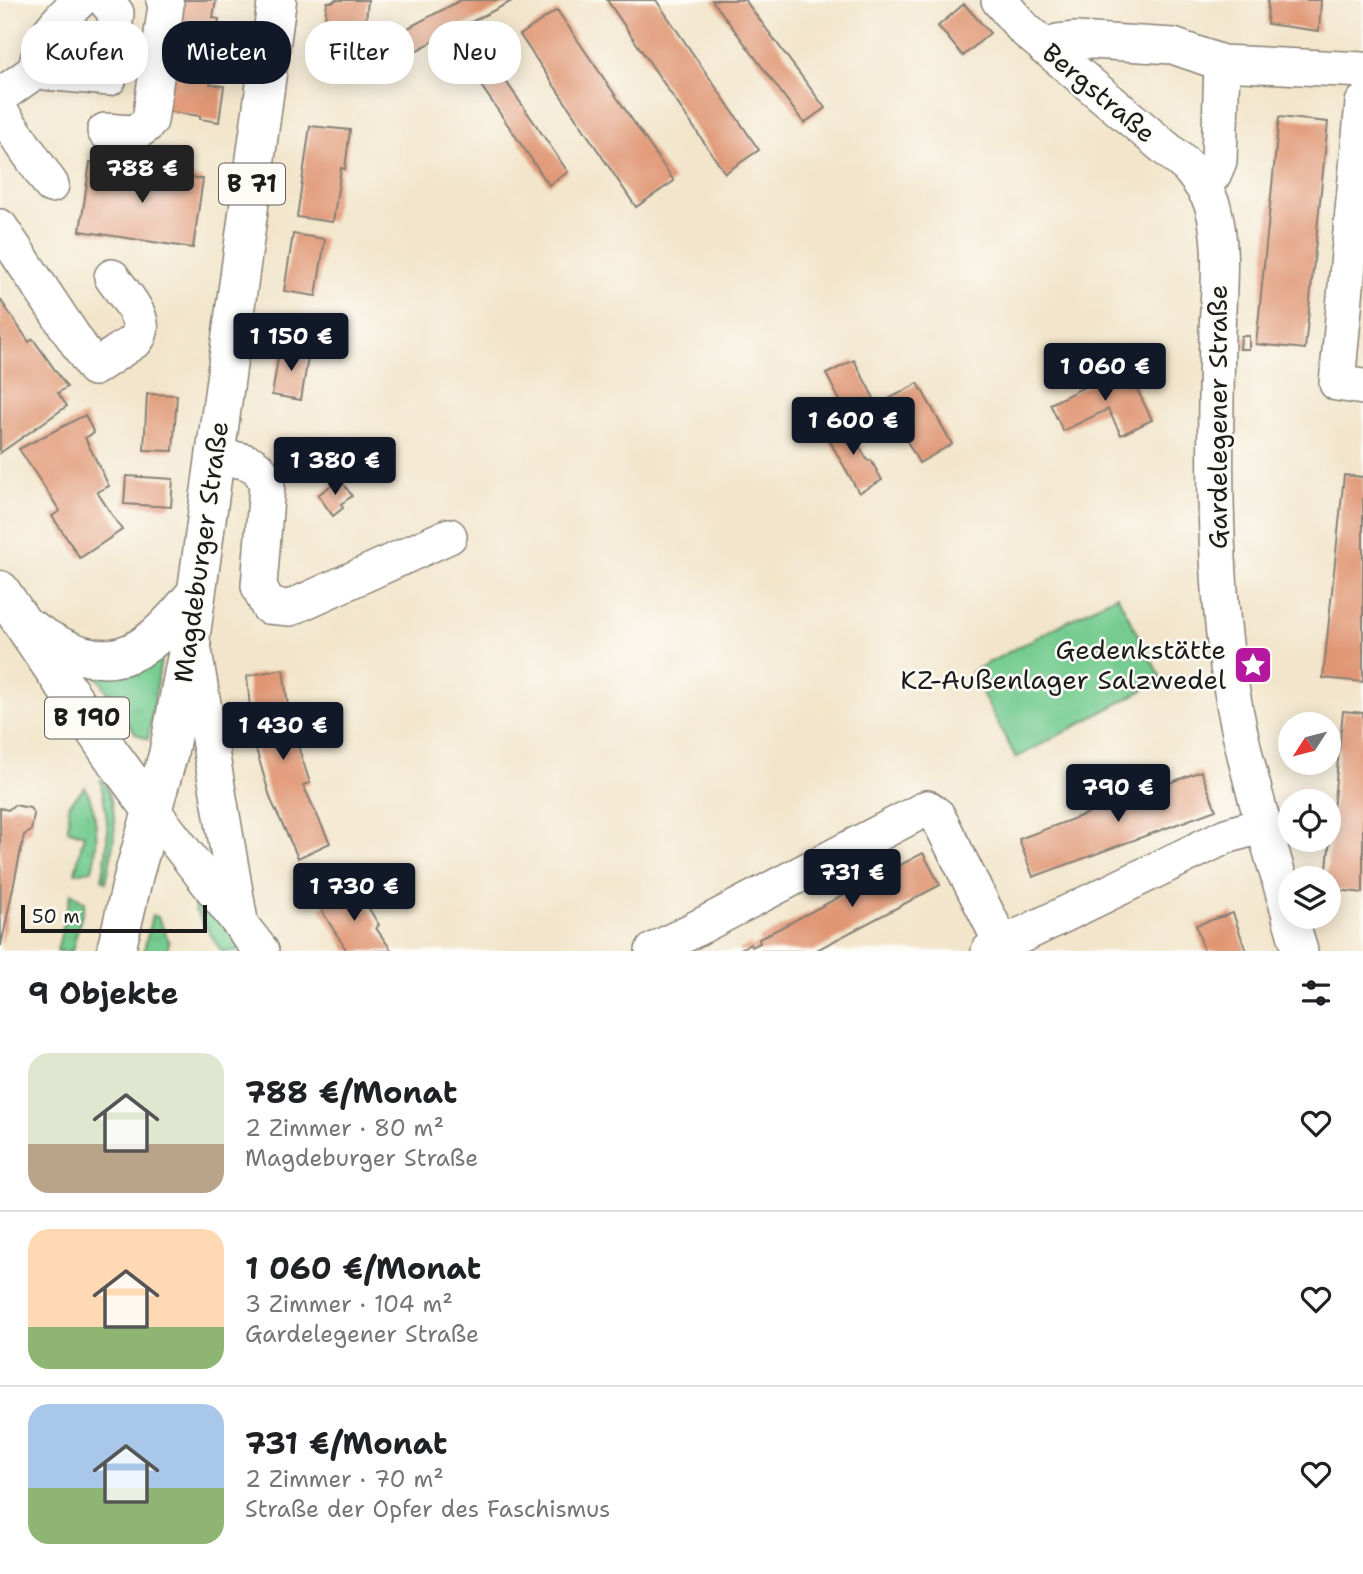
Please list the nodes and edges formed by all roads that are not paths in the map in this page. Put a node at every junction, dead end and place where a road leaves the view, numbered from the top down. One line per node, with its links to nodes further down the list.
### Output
1 (80, 0): 5 (street)
2 (164, 0): 13 (street)
3 (277, 0): 19 (main road, Magdeburger Straße / B 71)
4 (999, 0): 6 (street, Bergstraße)
5 (57, 21)
6 (1045, 48): 7 (street); 14 (street, Bergstraße)
7 (1222, 62): 8 (street); 14 (street)
8 (1363, 70)
9 (21, 81): 10 (street)
10 (0, 96)
11 (1363, 103): 18 (street)
12 (0, 111): 15 (street)
13 (105, 131)
14 (1201, 184): 26 (street, Gardelegener Straße)
15 (51, 185)
16 (0, 227): 17 (street)
17 (112, 277)
18 (1363, 387)
19 (215, 457): 20 (street); 22 (main road, Magdeburger Straße / B 71)
20 (449, 536)
21 (0, 590): 23 (main road, B 190)
22 (196, 593): 23 (main road); 24 (main road, Magdeburger Straße / B 71)
23 (23, 624): 25 (main road, B 190)
24 (191, 634): 25 (main road, Magdeburger Straße / B 71); 28 (street)
25 (152, 810): 28 (street); 31 (main road, B 71)
26 (1263, 825): 27 (street, Gardelegener Straße); 30 (street)
27 (1278, 876)
28 (240, 921): 32 (street)
29 (1294, 929): 34 (street, Gardelegener Straße)
30 (995, 948): 33 (street)
31 (116, 951)
32 (261, 951)
33 (653, 951)
34 (1300, 951)

